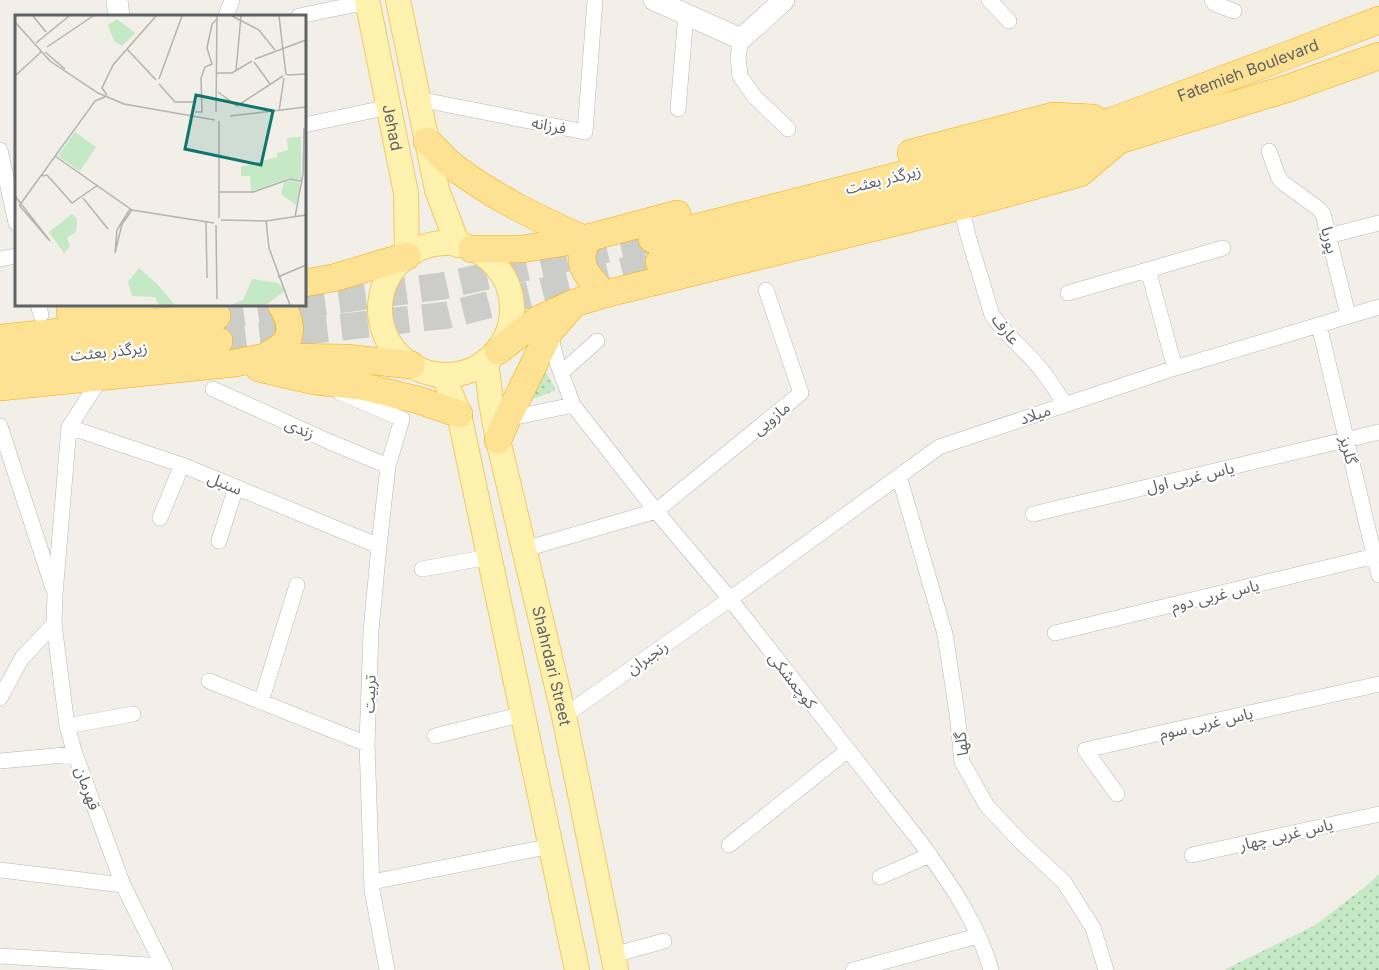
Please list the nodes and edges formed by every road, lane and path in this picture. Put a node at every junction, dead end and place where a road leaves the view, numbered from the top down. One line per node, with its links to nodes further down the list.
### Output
1 (117, 0): 12 (street)
2 (232, 0): 13 (street)
3 (398, 0): 19 (main road, Jehad)
4 (595, 0): 19 (street, فرزانه)
5 (654, 0): 11 (street)
6 (784, 0): 17 (street)
7 (989, 0): 16 (street)
8 (1212, 0): 10 (street)
9 (367, 1): 14 (street); 20 (main road, Jehad)
10 (1234, 11)
11 (686, 14): 17 (street); 21 (street)
12 (119, 15)
13 (226, 15)
14 (304, 15)
15 (1379, 20): 24 (highway, Fatemieh Boulevard)
16 (1009, 21)
17 (741, 39): 23 (street)
18 (1379, 56): 24 (highway, Fatemieh Boulevard)
19 (418, 99): 25 (main road, Jehad)
20 (389, 107): 22 (street); 37 (main road, Jehad)
21 (678, 108)
22 (306, 125)
23 (788, 129)
24 (1117, 130): 28 (highway); 32 (highway); 35 (highway, زیرگذر بعثت)
25 (427, 141): 32 (highway); 33 (main road, Jehad)
26 (0, 150): 29 (street)
27 (1269, 151): 31 (street, پوریا)
28 (961, 206): 43 (highway); 67 (street, عارف)
29 (15, 218)
30 (1379, 223): 31 (street)
31 (1329, 236): 49 (street, پوریا)
32 (587, 238): 33 (highway); 43 (highway)
33 (465, 247): 37 (main road); 55 (main road)
34 (1223, 248): 39 (street)
35 (656, 250)
36 (15, 256): 38 (street)
37 (407, 256): 40 (highway); 59 (main road)
38 (0, 260)
39 (1148, 270): 42 (street); 60 (street)
40 (306, 283)
41 (766, 291): 79 (street, مازویی)
42 (1068, 293)
43 (605, 294): 44 (highway)
44 (574, 303): 52 (highway); 55 (highway)
45 (107, 306): 48 (highway)
46 (282, 306): 56 (highway)
47 (1379, 307): 49 (street, میلاد)
48 (40, 310): 50 (highway)
49 (1348, 315): 51 (street, میلاد)
50 (0, 319)
51 (1319, 325): 60 (street, میلاد); 74 (street, گلریز)
52 (549, 331): 61 (street, کوچمشکی); 72 (highway)
53 (0, 338): 57 (highway, زیرگذر بعثت)
54 (597, 341): 61 (street)
55 (492, 356): 62 (main road); 72 (main road, Shahrdari Street)
56 (265, 357): 58 (highway); 59 (highway)
57 (0, 362)
58 (235, 363): 63 (highway); 64 (highway)
59 (411, 365): 62 (main road)
60 (1175, 368): 67 (street, میلاد)
61 (561, 373): 68 (street, کوچمشکی)
62 (443, 375): 69 (main road)
63 (101, 378): 65 (highway); 71 (street)
64 (315, 381): 69 (highway); 76 (street, تربیت)
65 (0, 387)
66 (213, 389): 76 (street, زندی)
67 (1065, 404): 77 (street, میلاد)
68 (573, 405): 72 (street); 79 (street, کوچمشکی)
69 (459, 414): 86 (main road)
70 (0, 426): 90 (street)
71 (69, 427): 75 (street, سنبل); 90 (street, قهرمان)
72 (503, 430): 84 (main road, Shahrdari Street)
73 (1379, 432): 74 (street, یاس غربی اول)
74 (1346, 440): 80 (street, یاس غربی اول); 85 (street, گلریز)
75 (182, 465): 78 (street, سنبل); 81 (street)
76 (388, 466): 83 (street, تربیت)
77 (899, 476): 91 (street, میلاد); 127 (street, گلها)
78 (236, 487): 82 (street); 83 (street, سنبل)
79 (656, 511): 84 (street); 91 (street, کوچمشکی)
80 (1033, 514)
81 (160, 518)
82 (219, 541)
83 (379, 546): 103 (street, تربیت)
84 (525, 549): 100 (main road, Shahrdari Street)
85 (1377, 556): 88 (street, گلریز); 93 (street, یاس غربی دوم)
86 (489, 557): 87 (street); 99 (main road)
87 (422, 569)
88 (1379, 575)
89 (297, 585): 97 (street)
90 (55, 594): 92 (street, قهرمان)
91 (730, 599): 100 (street, رنجبران); 104 (street, کوچمشکی)
92 (54, 624): 96 (street); 101 (street, قهرمان)
93 (1055, 633)
94 (209, 681): 97 (street)
95 (1379, 684): 107 (street, یاس غربی سوم)
96 (0, 698)
97 (261, 702): 103 (street)
98 (133, 714): 101 (street)
99 (523, 714): 102 (street); 110 (main road)
100 (564, 716): 120 (main road, Shahrdari Street)
101 (67, 726): 105 (street, قهرمان)
102 (435, 735)
103 (367, 744): 115 (street, تربیت)
104 (848, 750): 109 (street); 111 (street, کوچمشکی)
105 (75, 754): 106 (street); 116 (street, قهرمان)
106 (0, 761)
107 (1117, 794)
108 (1379, 813): 112 (street, یاس غربی چهار)
109 (729, 845)
110 (551, 846): 115 (street); 124 (main road)
111 (930, 855): 114 (street); 117 (street, کوچمشکی)
112 (1192, 855)
113 (0, 870): 116 (street)
114 (880, 877)
115 (372, 882): 123 (street, تربیت)
116 (123, 885): 122 (street, قهرمان)
117 (978, 936): 125 (street); 126 (street, کوچمشکی)
118 (664, 941): 120 (street)
119 (0, 956): 121 (street)
120 (614, 963)
121 (36, 964): 122 (street)
122 (164, 968)
123 (387, 970)
124 (577, 970)
125 (852, 970)
126 (991, 970)
127 (1106, 970)

